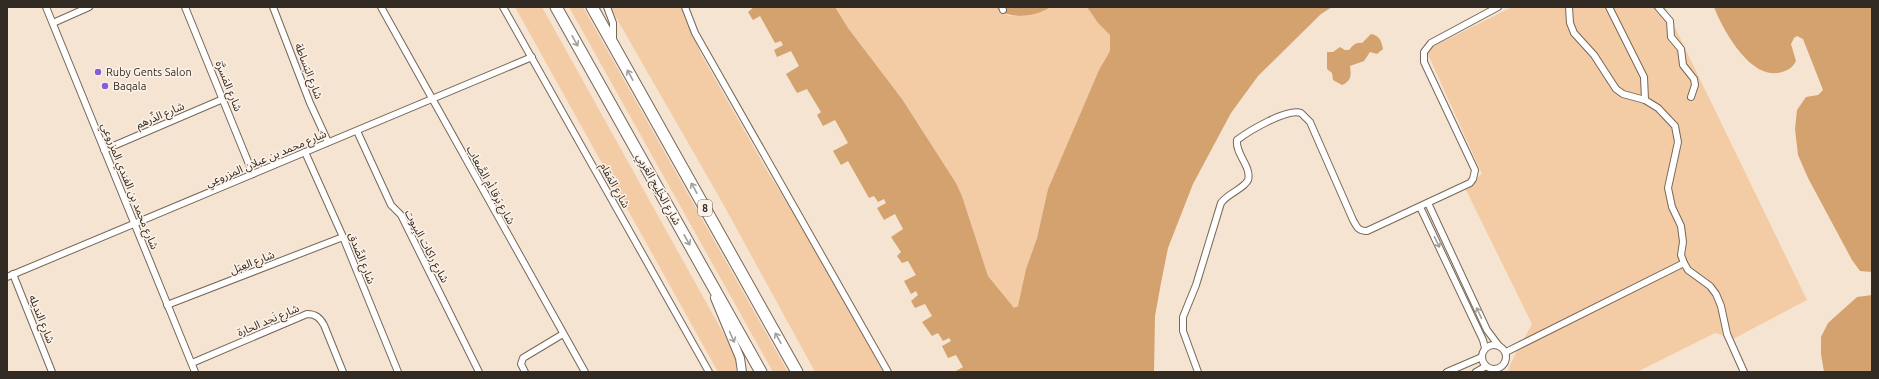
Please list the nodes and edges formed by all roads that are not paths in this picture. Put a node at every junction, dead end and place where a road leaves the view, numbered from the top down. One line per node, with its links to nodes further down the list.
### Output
1 (46, 7): 15 (street, شارع محمد بن الفندي المزروعي)
2 (89, 7): 15 (street)
3 (185, 7): 19 (street, شارع المَسرَّة)
4 (273, 7): 23 (street, شارع البَساطة)
5 (381, 7): 20 (street, شارع بَرقا أم الصَّعاب)
6 (503, 7): 17 (street, شارع المَقام)
7 (556, 7): 33 (highway, شارع الخَلِيج العَربِي, one-way to 33)
8 (592, 7): 16 (highway, 8)
9 (607, 7): 16 (street)
10 (685, 7): 53 (street)
11 (1498, 7): 27 (street)
12 (1569, 7): 21 (street)
13 (1609, 7): 21 (street)
14 (1658, 7): 18 (street)
15 (53, 23): 24 (street, شارع محمد بن الفندي المزروعي)
16 (613, 44): 52 (highway, 8, one-way to 16)
17 (532, 57): 20 (street, شارع محمد بن عبلان المزروعي); 49 (street, شارع المَقام)
18 (1691, 97)
19 (223, 99): 24 (street, شارع الدِّرهم); 26 (street, شارع المَسرَّة)
20 (432, 99): 22 (street, شارع محمد بن عبلان المزروعي); 35 (street, شارع بَرقا أم الصَّعاب)
21 (1645, 100): 31 (street)
22 (358, 131): 23 (street, شارع محمد بن عبلان المزروعي); 46 (street, شارع راكات البِيوت)
23 (328, 142): 25 (street, شارع محمد بن عبلان المزروعي)
24 (104, 150): 29 (street, شارع محمد بن الفندي المزروعي)
25 (306, 152): 26 (street, شارع محمد بن عبلان المزروعي); 30 (street, شارع الصِّدق)
26 (253, 174): 29 (street, شارع محمد بن عبلان المزروعي)
27 (1428, 203): 28 (street); 36 (street, one-way to 27)
28 (1420, 207): 37 (street, one-way to 37); 54 (street)
29 (134, 224): 32 (street, شارع محمد بن عبلان المزروعي); 34 (street, شارع محمد بن الفندي المزروعي)
30 (343, 236): 34 (street, شارع العِبَل); 45 (street, شارع الصِّدق)
31 (1684, 263): 38 (street); 57 (street)
32 (10, 276): 42 (street, شارع النديله)
33 (714, 287): 50 (main road, one-way to 50); 51 (highway, شارع الخَلِيج العَربِي)
34 (167, 305): 40 (street, شارع محمد بن الفندي المزروعي)
35 (563, 334): 47 (street); 48 (street, شارع بَرقا أم الصَّعاب)
36 (1499, 346): 37 (street); 38 (street)
37 (1485, 348): 39 (street)
38 (1506, 352): 41 (street)
39 (1482, 357): 41 (street); 55 (street)
40 (192, 363): 43 (street, شارع محمد بن الفندي المزروعي); 44 (street, شارع نَجد الحارة)
41 (1486, 366): 56 (street)
42 (52, 372)
43 (195, 372)
44 (343, 372)
45 (398, 372)
46 (479, 372)
47 (525, 372)
48 (585, 372)
49 (709, 372)
50 (742, 372)
51 (761, 372)
52 (797, 372)
53 (888, 372)
54 (1198, 372)
55 (1447, 372)
56 (1476, 372)
57 (1744, 372)

